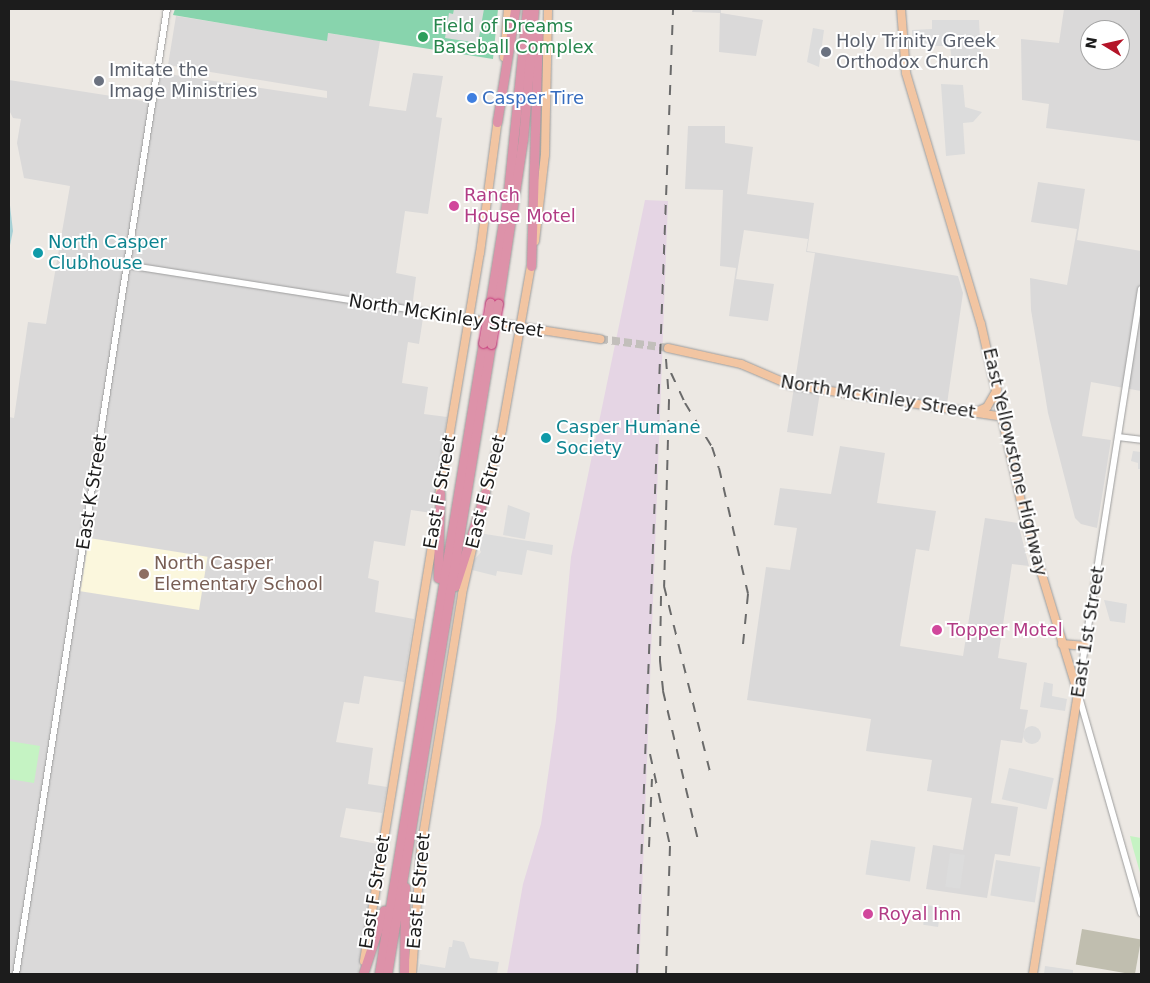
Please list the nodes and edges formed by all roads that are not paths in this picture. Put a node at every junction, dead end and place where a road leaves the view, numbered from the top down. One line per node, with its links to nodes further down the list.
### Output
1 (167, 9): 10 (street, East K Street)
2 (508, 9): 9 (main road, East F Street)
3 (515, 9): 9 (highway)
4 (526, 9): 13 (highway)
5 (534, 9): 13 (highway)
6 (538, 9): 11 (highway)
7 (548, 9): 11 (main road, East E Street)
8 (901, 9): 18 (main road, East Yellowstone Highway)
9 (497, 122): 14 (main road, East F Street)
10 (126, 265): 14 (street, North McKinley Street); 31 (street, East K Street)
11 (531, 266): 15 (main road, East E Street)
12 (1141, 289): 21 (street, East 1st Street)
13 (494, 303): 26 (highway, bridge)
14 (469, 319): 15 (main road, North McKinley Street); 23 (main road, East F Street)
15 (520, 327): 16 (main road, North McKinley Street); 24 (main road, East E Street)
16 (600, 339)
17 (668, 348): 19 (main road, North McKinley Street)
18 (997, 390): 19 (main road); 20 (main road, East Yellowstone Highway)
19 (970, 413): 20 (main road, North McKinley Street)
20 (1003, 417): 25 (main road, East Yellowstone Highway)
21 (1118, 437): 22 (street); 27 (street, East 1st Street)
22 (1141, 440)
23 (440, 493): 26 (highway); 32 (main road, East F Street)
24 (485, 493): 26 (highway); 36 (main road, East E Street)
25 (1062, 644): 27 (main road); 28 (main road, East Yellowstone Highway)
26 (436, 646): 29 (highway)
27 (1086, 646): 28 (street, East 1st Street)
28 (1078, 693): 30 (street, East Yellowstone Highway); 37 (main road, East 1st Street)
29 (402, 856): 32 (highway); 33 (highway); 34 (highway); 35 (highway)
30 (1141, 913)
31 (16, 974)
32 (363, 974)
33 (379, 974)
34 (387, 974)
35 (404, 974)
36 (412, 974)
37 (1033, 974)

